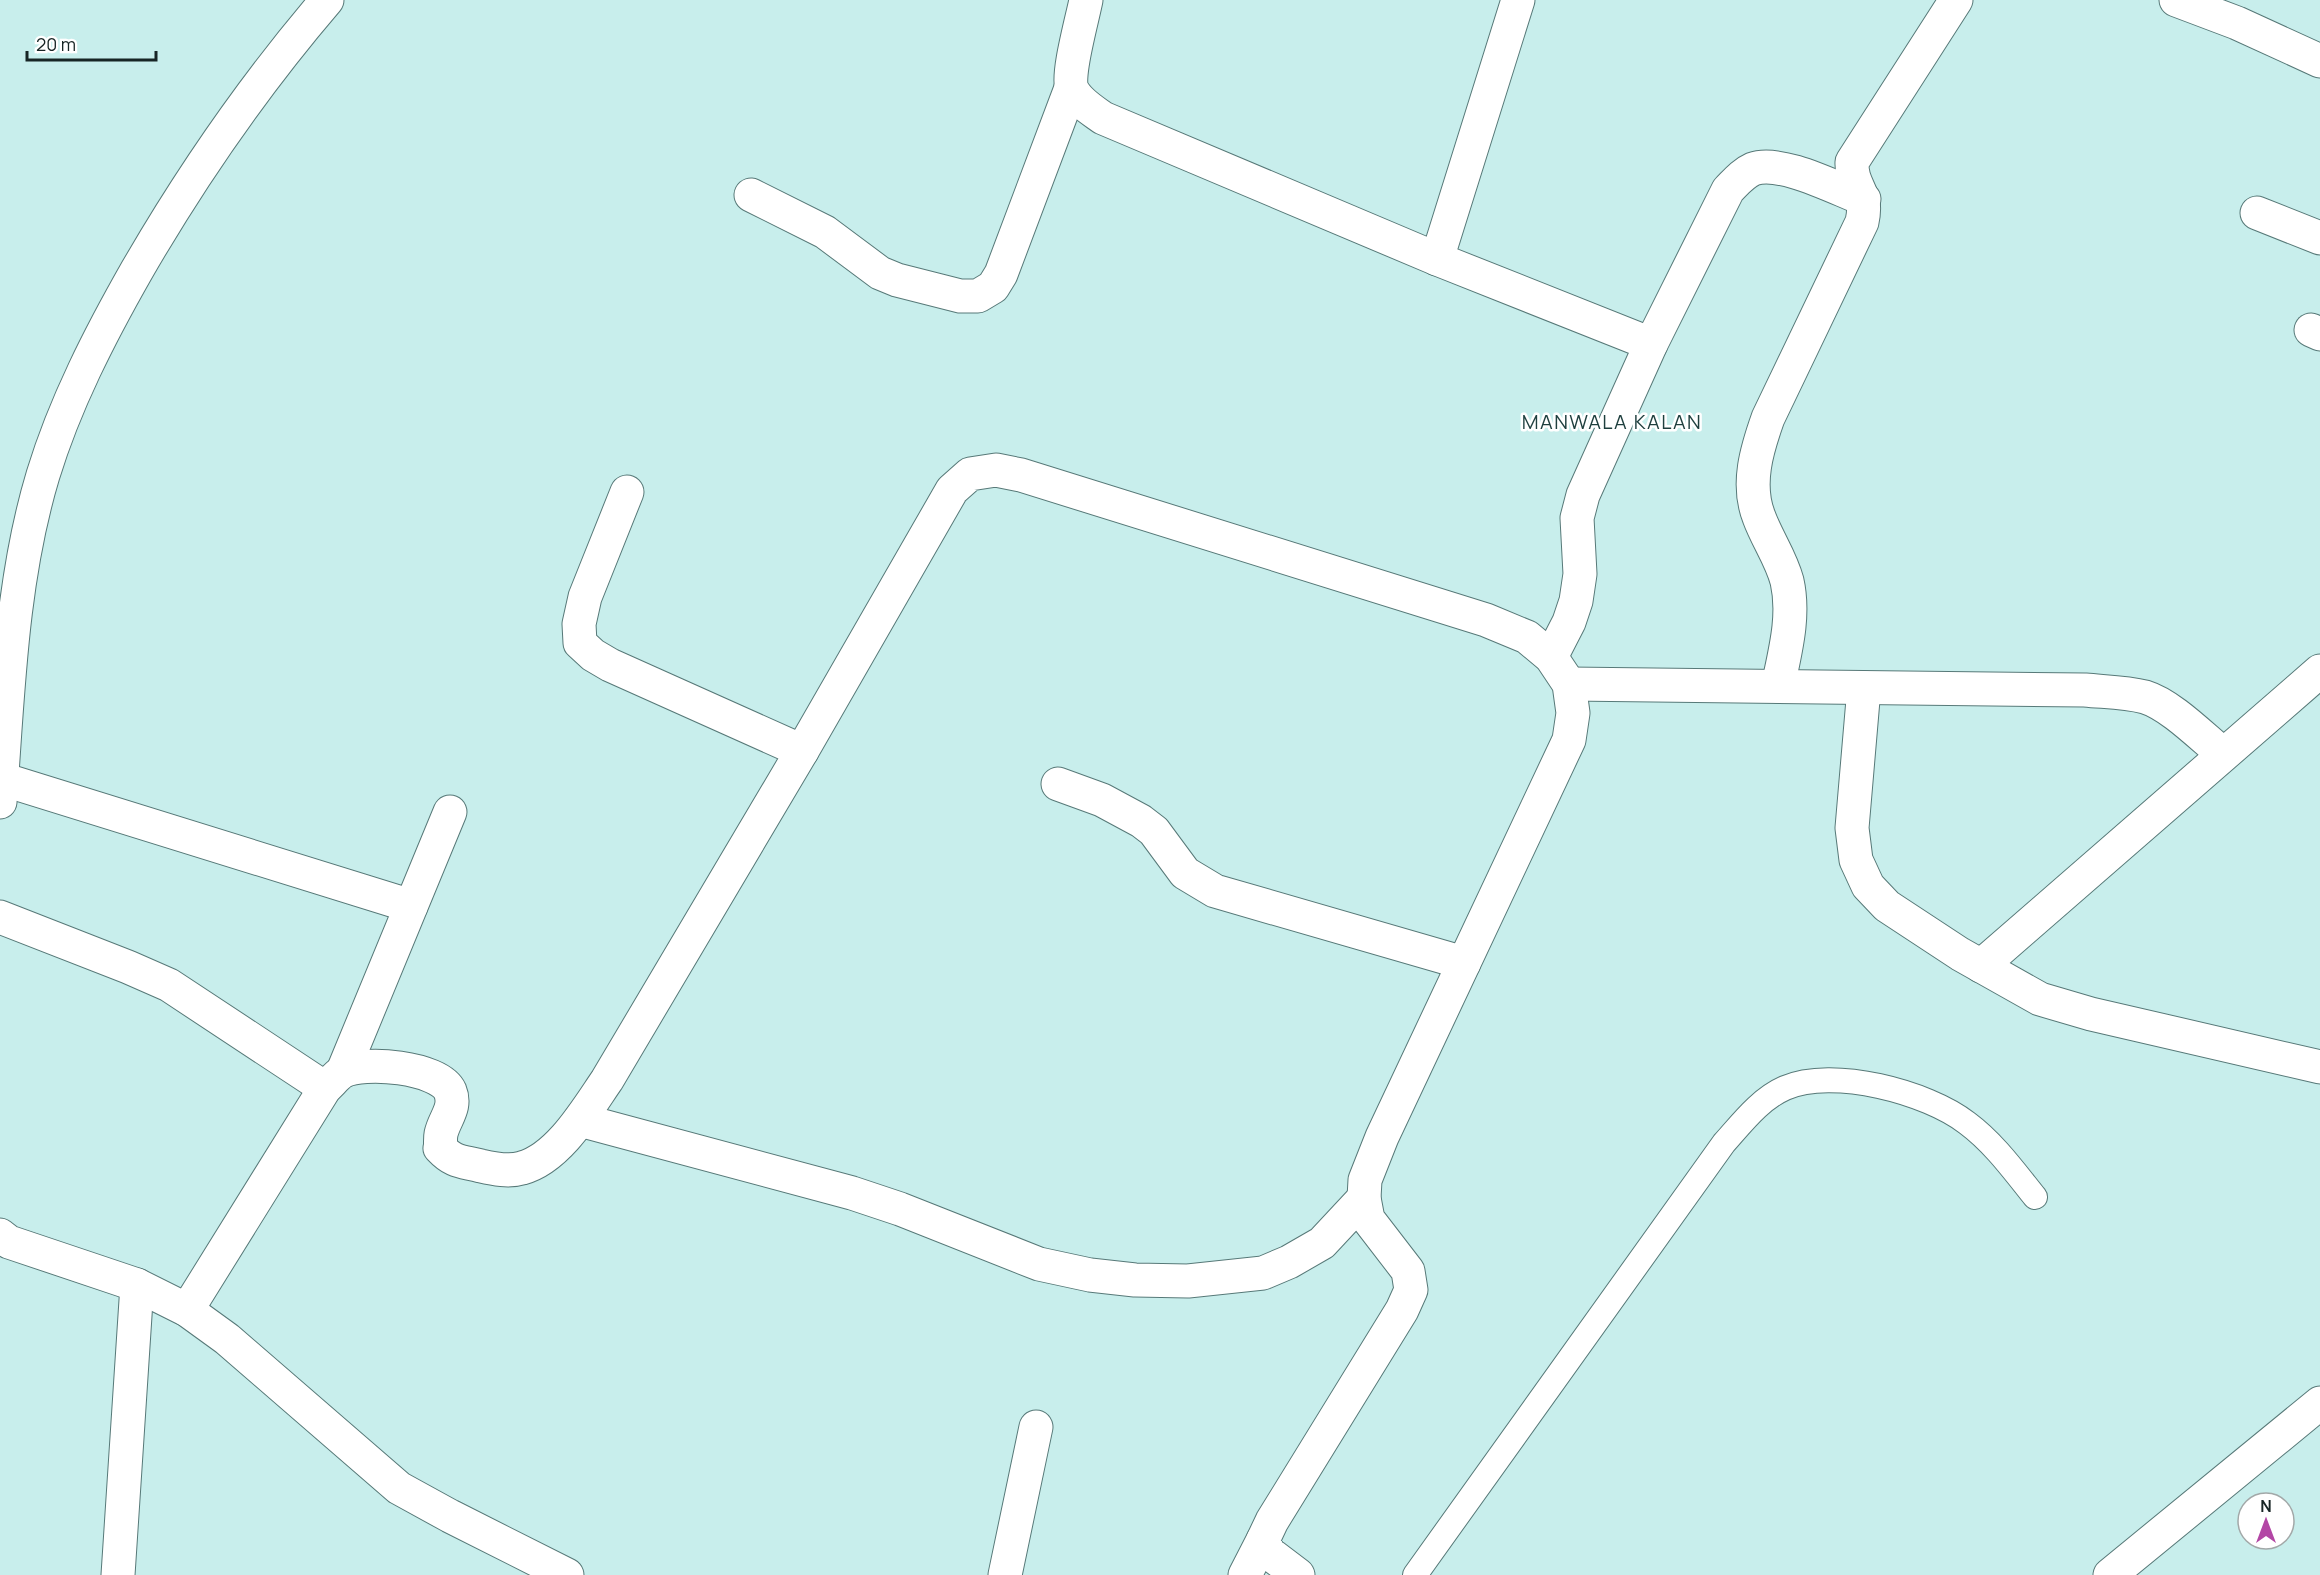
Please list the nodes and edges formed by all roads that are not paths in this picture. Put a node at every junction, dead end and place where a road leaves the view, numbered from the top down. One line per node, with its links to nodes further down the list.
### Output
1 (327, 0): 24 (street)
2 (1086, 0): 8 (street)
3 (1518, 0): 13 (street)
4 (1956, 0): 10 (street)
5 (2176, 0): 6 (street)
6 (2242, 12): 7 (street)
7 (2320, 61)
8 (1071, 88): 9 (street); 13 (street)
9 (751, 195)
10 (1864, 199): 14 (street); 19 (street)
11 (2257, 213): 12 (street)
12 (2320, 238)
13 (1437, 259): 14 (street)
14 (1651, 344): 16 (street)
15 (627, 492): 21 (street)
16 (1551, 657): 18 (street); 21 (street)
17 (2320, 671): 22 (street)
18 (1569, 684): 19 (street); 28 (street)
19 (1778, 686): 20 (street)
20 (1864, 688): 22 (street); 29 (street)
21 (802, 752): 32 (street)
22 (2223, 754): 29 (street)
23 (1058, 784): 28 (street)
24 (1, 791): 26 (street)
25 (450, 812): 26 (street)
26 (411, 906): 31 (street)
27 (0, 917): 31 (street)
28 (1464, 963): 34 (street)
29 (1982, 966): 30 (street)
30 (2320, 1067)
31 (334, 1080): 32 (street); 37 (street)
32 (580, 1120): 34 (street)
33 (2035, 1197): 46 (lane)
34 (1364, 1198): 40 (street)
35 (3, 1240): 36 (street)
36 (137, 1285): 37 (street); 41 (street)
37 (187, 1310): 42 (street)
38 (2320, 1402): 47 (street)
39 (1036, 1427): 43 (street)
40 (1263, 1540): 44 (street); 45 (street)
41 (118, 1575)
42 (567, 1575)
43 (1005, 1575)
44 (1245, 1575)
45 (1298, 1575)
46 (1415, 1575)
47 (2109, 1575)

